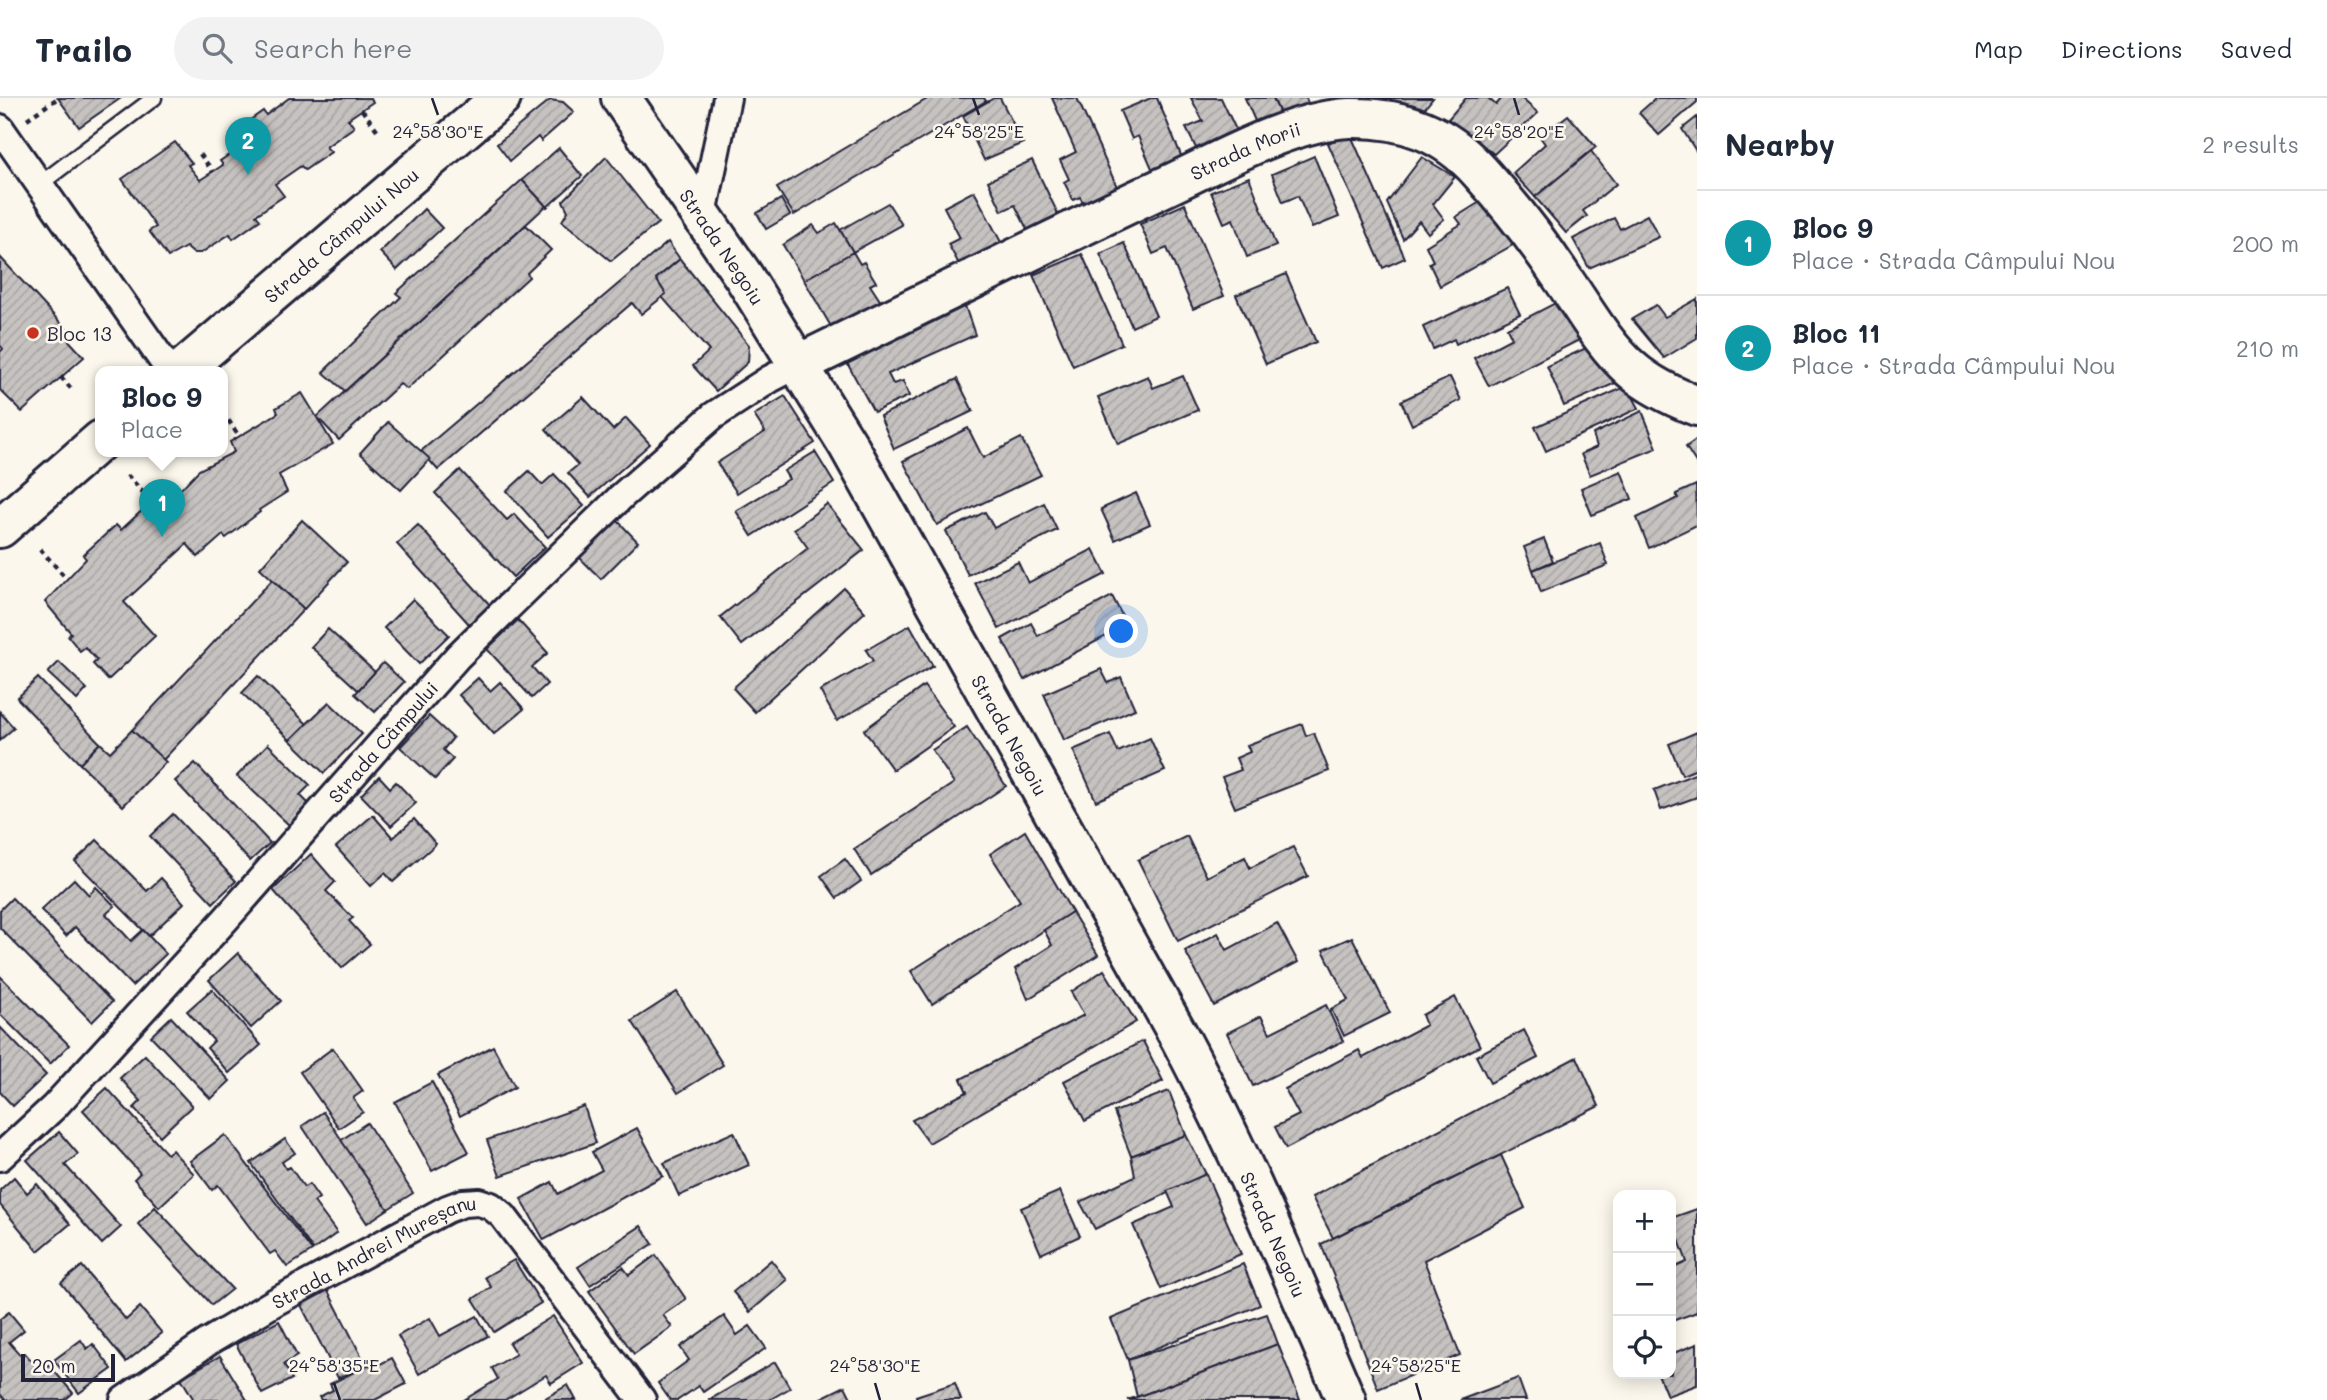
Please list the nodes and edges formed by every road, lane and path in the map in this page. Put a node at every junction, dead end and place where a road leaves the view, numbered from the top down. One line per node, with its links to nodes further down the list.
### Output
1 (58, 98): 7 (path)
2 (154, 98): 11 (lane)
3 (502, 98): 15 (street, Strada Câmpului Nou)
4 (621, 98): 12 (street, Strada Negoiu)
5 (727, 98): 12 (street)
6 (362, 110): 8 (path)
7 (11, 125): 11 (street)
8 (378, 131)
9 (200, 154): 10 (path)
10 (213, 172)
11 (40, 184): 14 (street)
12 (703, 214): 13 (street, Strada Negoiu)
13 (799, 364): 18 (street, Strada Morii); 27 (street, Strada Câmpului); 30 (street, Strada Negoiu)
14 (167, 366)
15 (187, 366)
16 (61, 377): 17 (path)
17 (74, 392)
18 (1697, 406)
19 (228, 420): 20 (path)
20 (238, 435)
21 (95, 445): 24 (street)
22 (127, 475): 23 (path)
23 (151, 502)
24 (0, 528)
25 (40, 549): 26 (path)
26 (67, 579)
27 (0, 1157)
28 (124, 1400): 29 (street, Strada Andrei Mureșanu)
29 (642, 1400)
30 (1346, 1400)

